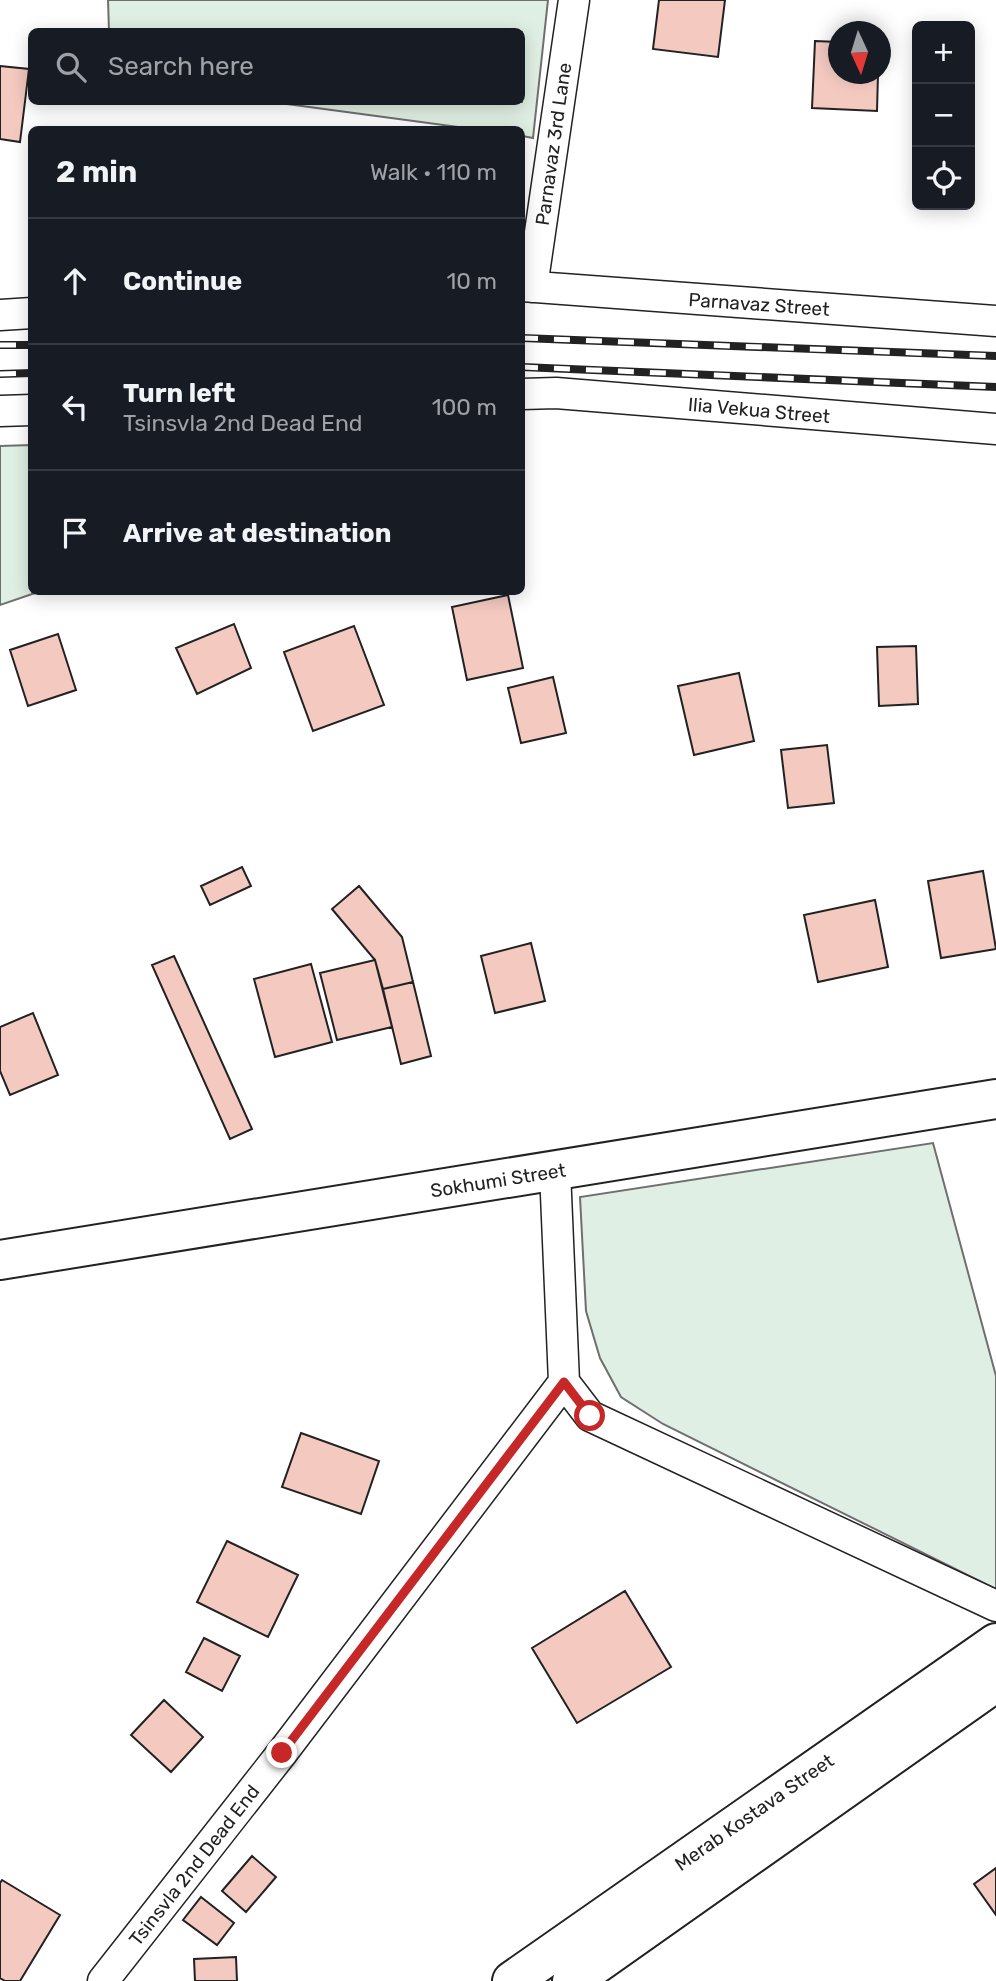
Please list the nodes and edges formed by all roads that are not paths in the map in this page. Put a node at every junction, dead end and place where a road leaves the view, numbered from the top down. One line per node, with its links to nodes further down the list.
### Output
1 (575, 0): 2 (street, Parnavaz 3rd Lane)
2 (527, 287): 5 (street, Parnavaz Street)
3 (28, 313): 4 (street)
4 (0, 315)
5 (996, 321)
6 (525, 394): 9 (street, Ilia Vekua Street)
7 (28, 410): 8 (street)
8 (0, 411)
9 (996, 429)
10 (996, 1100): 11 (main road, Sokhumi Street)
11 (555, 1171): 12 (main road, Sokhumi Street); 13 (street)
12 (0, 1260)
13 (564, 1382): 14 (street); 17 (street, Tsinsvla 2nd Dead End)
14 (996, 1606)
15 (996, 1643): 18 (main road, Merab Kostava Street)
16 (996, 1682): 19 (main road, Merab Kostava Street)
17 (103, 1981)
18 (512, 1981)
19 (572, 1981)

